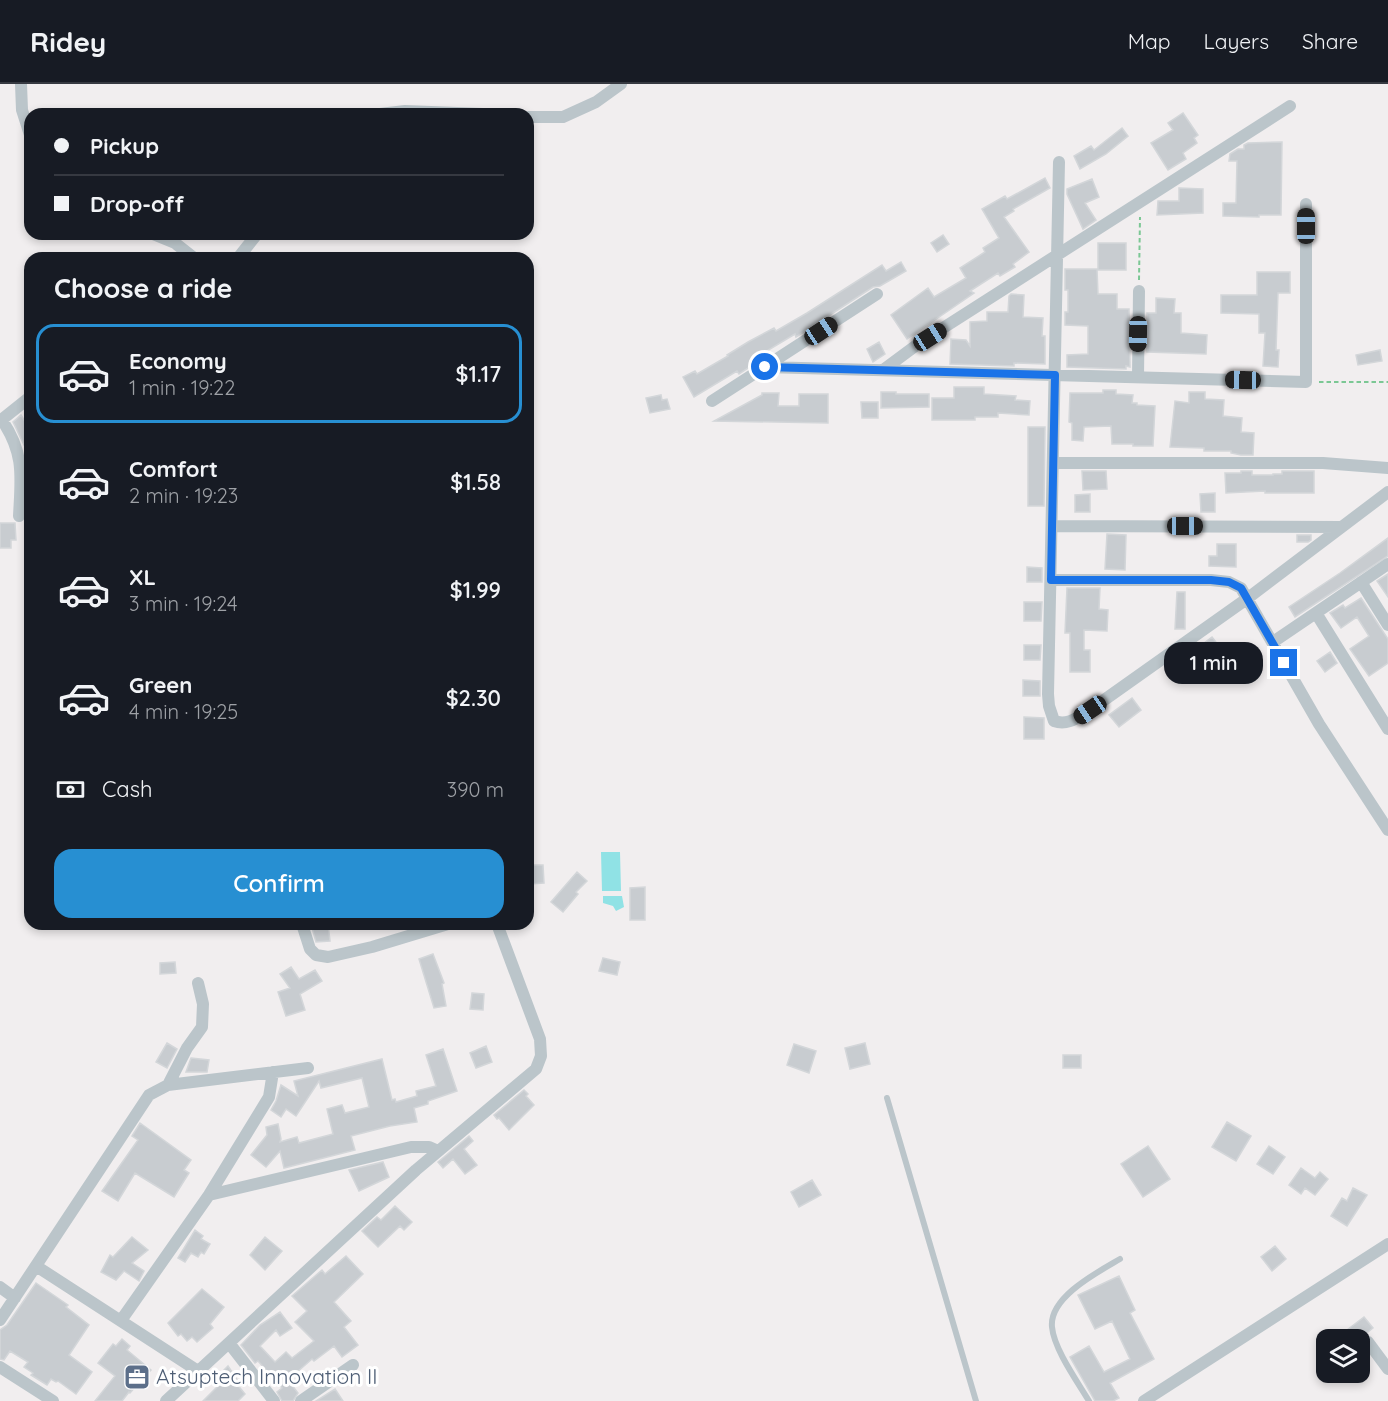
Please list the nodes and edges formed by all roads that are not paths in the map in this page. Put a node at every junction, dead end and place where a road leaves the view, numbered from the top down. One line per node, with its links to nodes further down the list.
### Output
1 (21, 84): 4 (street)
2 (621, 84): 5 (street)
3 (1290, 106): 12 (street)
4 (24, 116)
5 (534, 117)
6 (1059, 162): 12 (street)
7 (1306, 204): 18 (street)
8 (168, 240): 10 (street)
9 (252, 240): 11 (street)
10 (186, 252)
11 (243, 252)
12 (1057, 256): 16 (street); 17 (street)
13 (1139, 291): 18 (street)
14 (877, 294): 15 (street)
15 (765, 367): 16 (street); 19 (street)
16 (882, 370): 17 (street)
17 (1055, 375): 18 (street); 22 (street)
18 (1138, 377)
19 (712, 401)
20 (24, 402): 21 (street)
21 (1, 421): 25 (street)
22 (1053, 463): 23 (street); 26 (street)
23 (1388, 468)
24 (1388, 492): 27 (street)
25 (19, 516)
26 (1052, 526): 27 (street); 29 (street)
27 (1341, 527): 31 (street)
28 (1388, 564): 30 (street)
29 (1051, 580): 31 (street); 31 (street)
30 (1361, 582): 32 (street); 33 (street)
31 (1248, 598): 34 (street)
32 (1316, 613): 34 (street); 35 (street)
33 (1388, 625)
34 (1273, 642): 36 (street)
35 (1388, 729)
36 (1388, 830)
37 (304, 930): 38 (street)
38 (428, 930)
39 (499, 930): 46 (street)
40 (198, 983): 43 (street)
41 (308, 1068): 42 (street)
42 (273, 1072): 43 (street); 48 (street)
43 (168, 1085): 51 (street)
44 (887, 1098): 66 (lane)
45 (411, 1147): 46 (street); 47 (street); 48 (street)
46 (438, 1151): 47 (street)
47 (416, 1170): 56 (street)
48 (209, 1195): 54 (street)
49 (1388, 1244): 68 (street)
50 (1120, 1259): 67 (lane)
51 (36, 1266): 53 (street); 54 (street)
52 (0, 1287): 53 (street)
53 (15, 1298): 55 (street)
54 (122, 1319): 61 (street)
55 (0, 1320)
56 (229, 1343): 61 (street); 64 (street)
57 (1370, 1345): 60 (street)
58 (353, 1365): 65 (street)
59 (0, 1367): 62 (street)
60 (1388, 1369)
61 (198, 1371): 63 (street)
62 (53, 1401)
63 (166, 1401)
64 (274, 1401)
65 (301, 1401)
66 (976, 1401)
67 (1089, 1401)
68 (1144, 1401)

